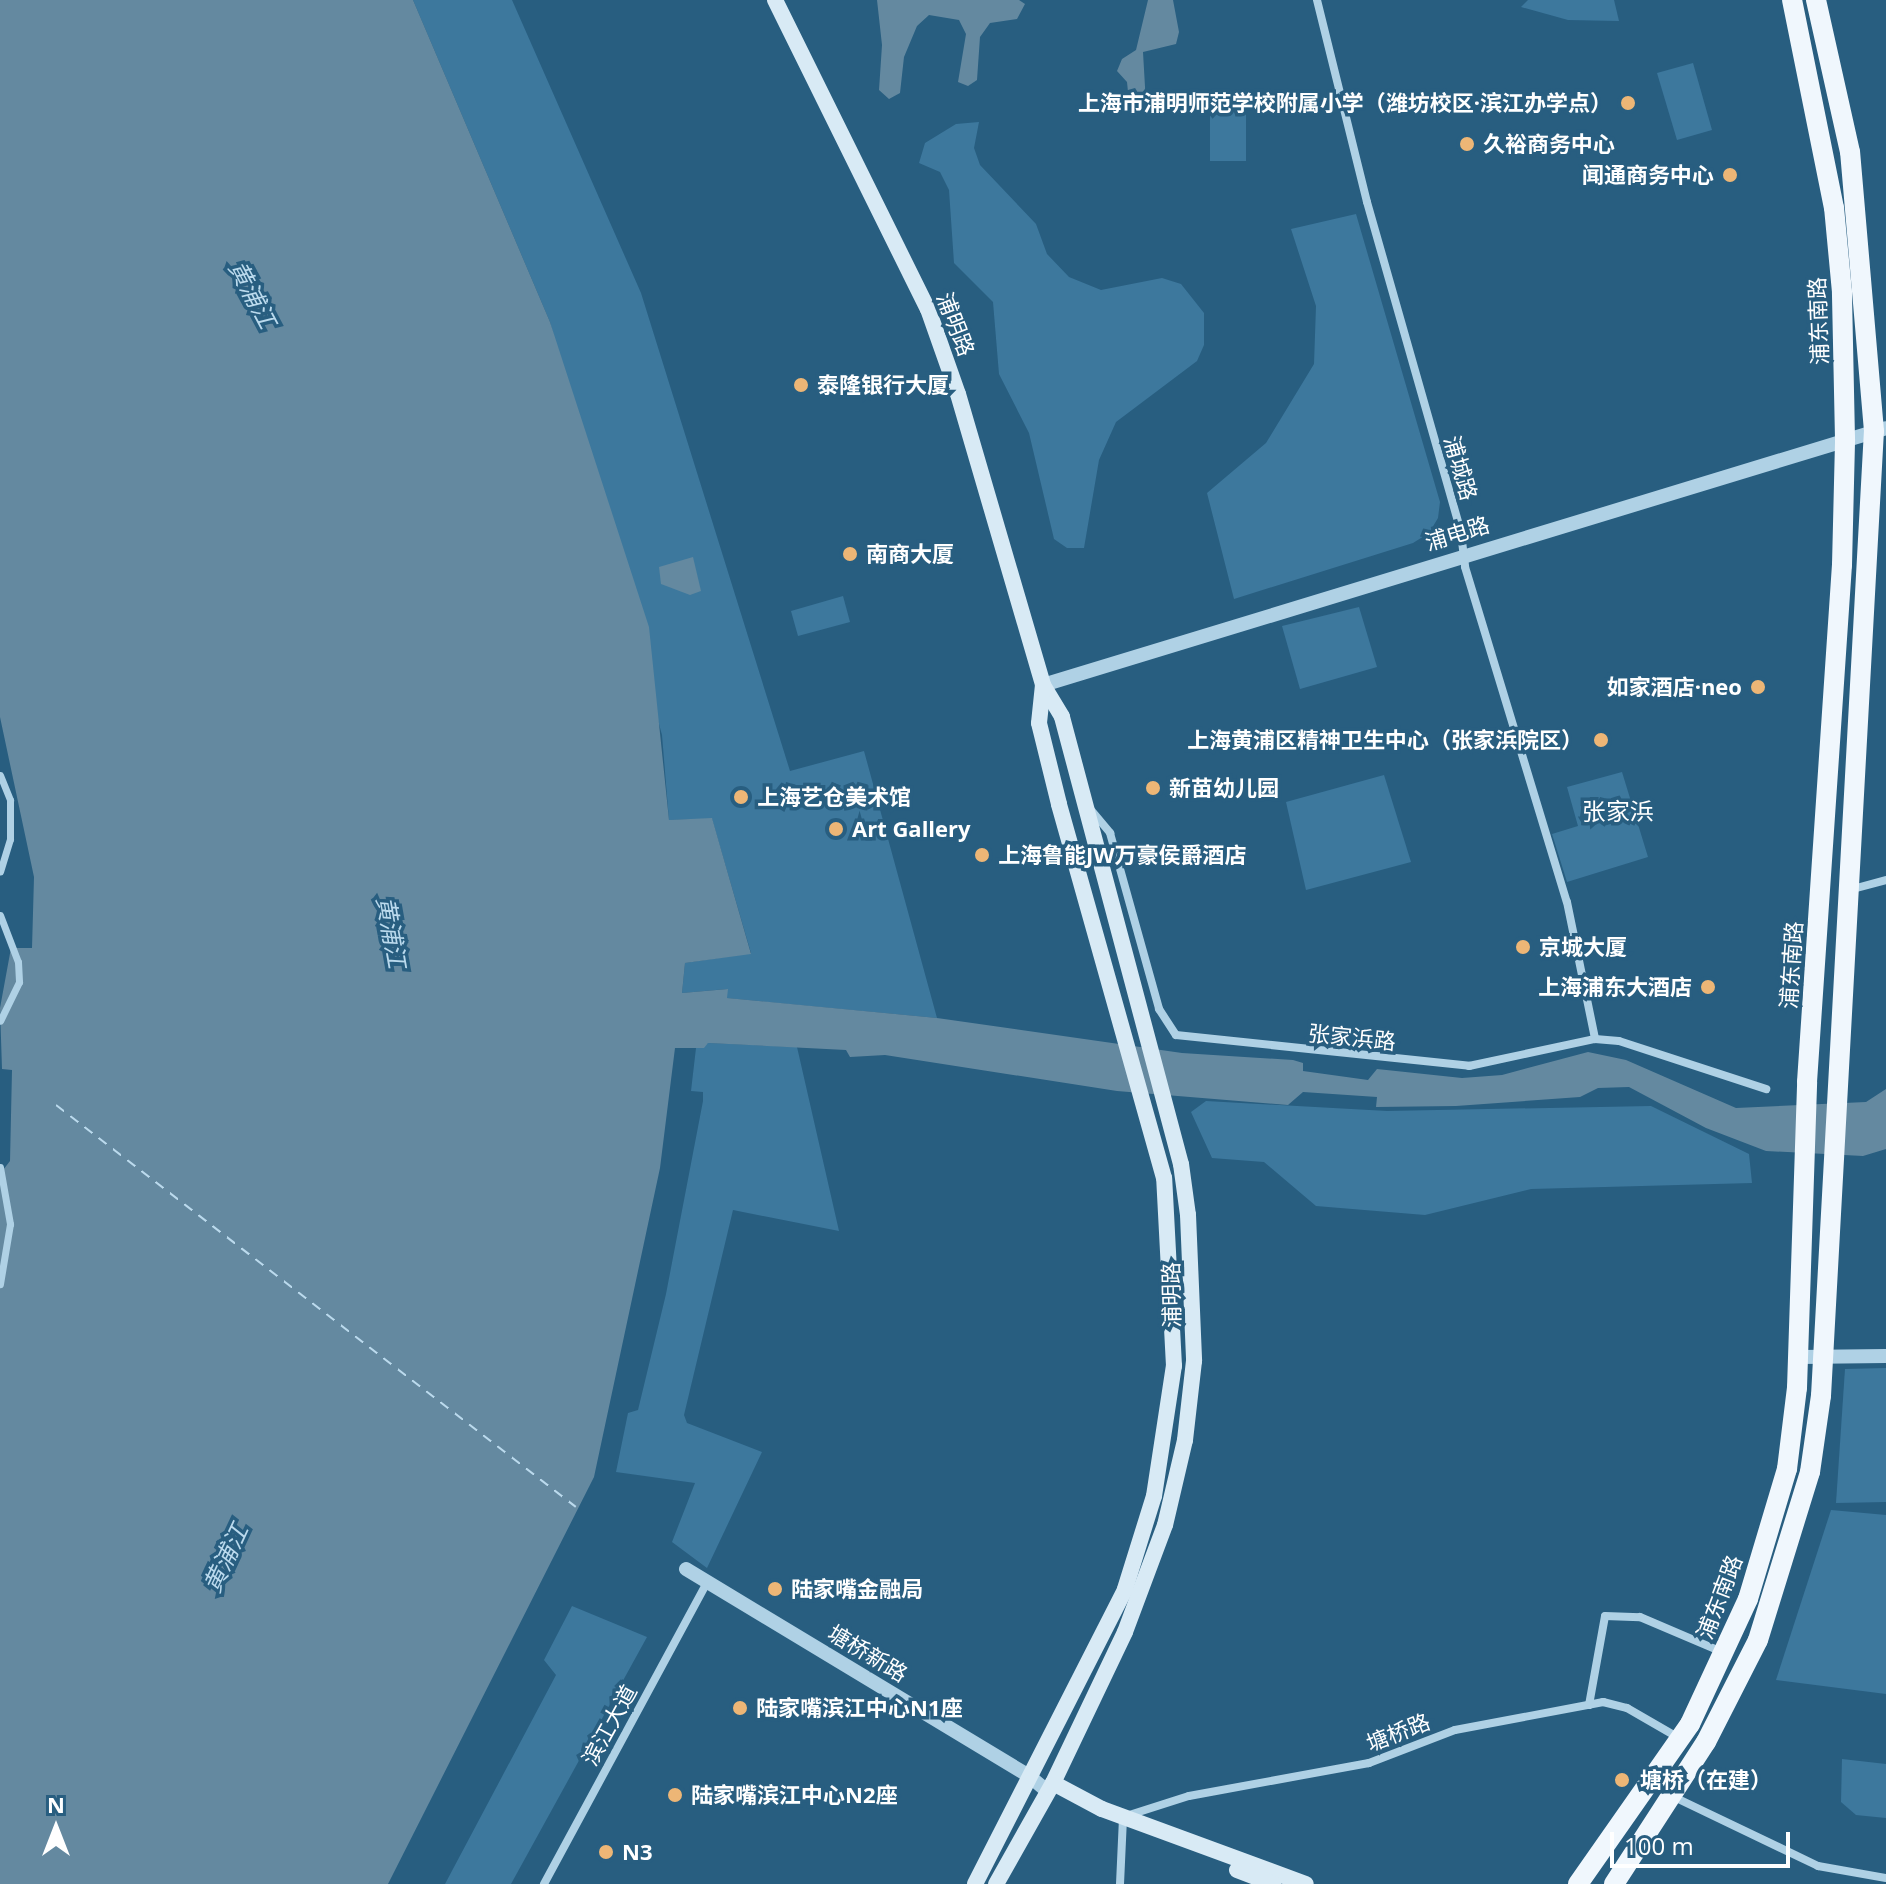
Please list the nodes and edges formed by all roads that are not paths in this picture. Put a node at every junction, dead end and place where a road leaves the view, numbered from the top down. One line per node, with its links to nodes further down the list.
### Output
1 (775, 0): 8 (main road, 浦明路)
2 (1317, 0): 7 (street, 浦城路)
3 (1792, 0): 6 (main road, 浦东南路)
4 (1816, 0): 5 (main road, 浦东南路)
5 (1880, 430): 6 (street, 浦电路); 13 (main road, 浦东南路)
6 (1845, 439): 7 (street, 浦电路); 21 (main road, 浦东南路)
7 (1462, 554): 8 (street, 浦电路); 16 (street, 浦城路)
8 (1043, 685): 10 (main road, 浦明路); 28 (main road, 浦明路)
9 (0, 775): 11 (street)
10 (1085, 803): 16 (street, 张家浜路); 29 (main road, 浦明路)
11 (0, 872)
12 (1886, 880): 13 (street)
13 (1848, 891): 22 (main road, 浦东南路)
14 (0, 915): 15 (street)
15 (0, 1021)
16 (1595, 1039): 17 (street, 张家浜路)
17 (1766, 1089)
18 (0, 1167): 19 (street)
19 (0, 1284)
20 (1886, 1356): 22 (street)
21 (1800, 1357): 22 (street); 25 (main road, 浦东南路)
22 (1823, 1358): 30 (main road, 浦东南路)
23 (686, 1569): 24 (street, 塘桥新路)
24 (707, 1583): 28 (street, 塘桥新路); 33 (street, 滨江大道)
25 (1723, 1653): 26 (street); 27 (main road, 浦东南路)
26 (1589, 1705): 27 (street, 塘桥路); 31 (street, 塘桥路)
27 (1680, 1739): 39 (main road, 浦东南路)
28 (1028, 1775): 29 (street, 塘桥新路); 34 (main road, 浦明路)
29 (1050, 1787): 31 (main road, 塘桥新路); 35 (main road, 浦明路)
30 (1672, 1795): 32 (street); 40 (main road, 浦东南路)
31 (1121, 1820): 36 (street); 37 (main road, 塘桥新路); 38 (main road, 塘桥新路)
32 (1886, 1878)
33 (544, 1884)
34 (975, 1884)
35 (996, 1884)
36 (1120, 1884)
37 (1273, 1884)
38 (1306, 1884)
39 (1578, 1884)
40 (1614, 1884)

